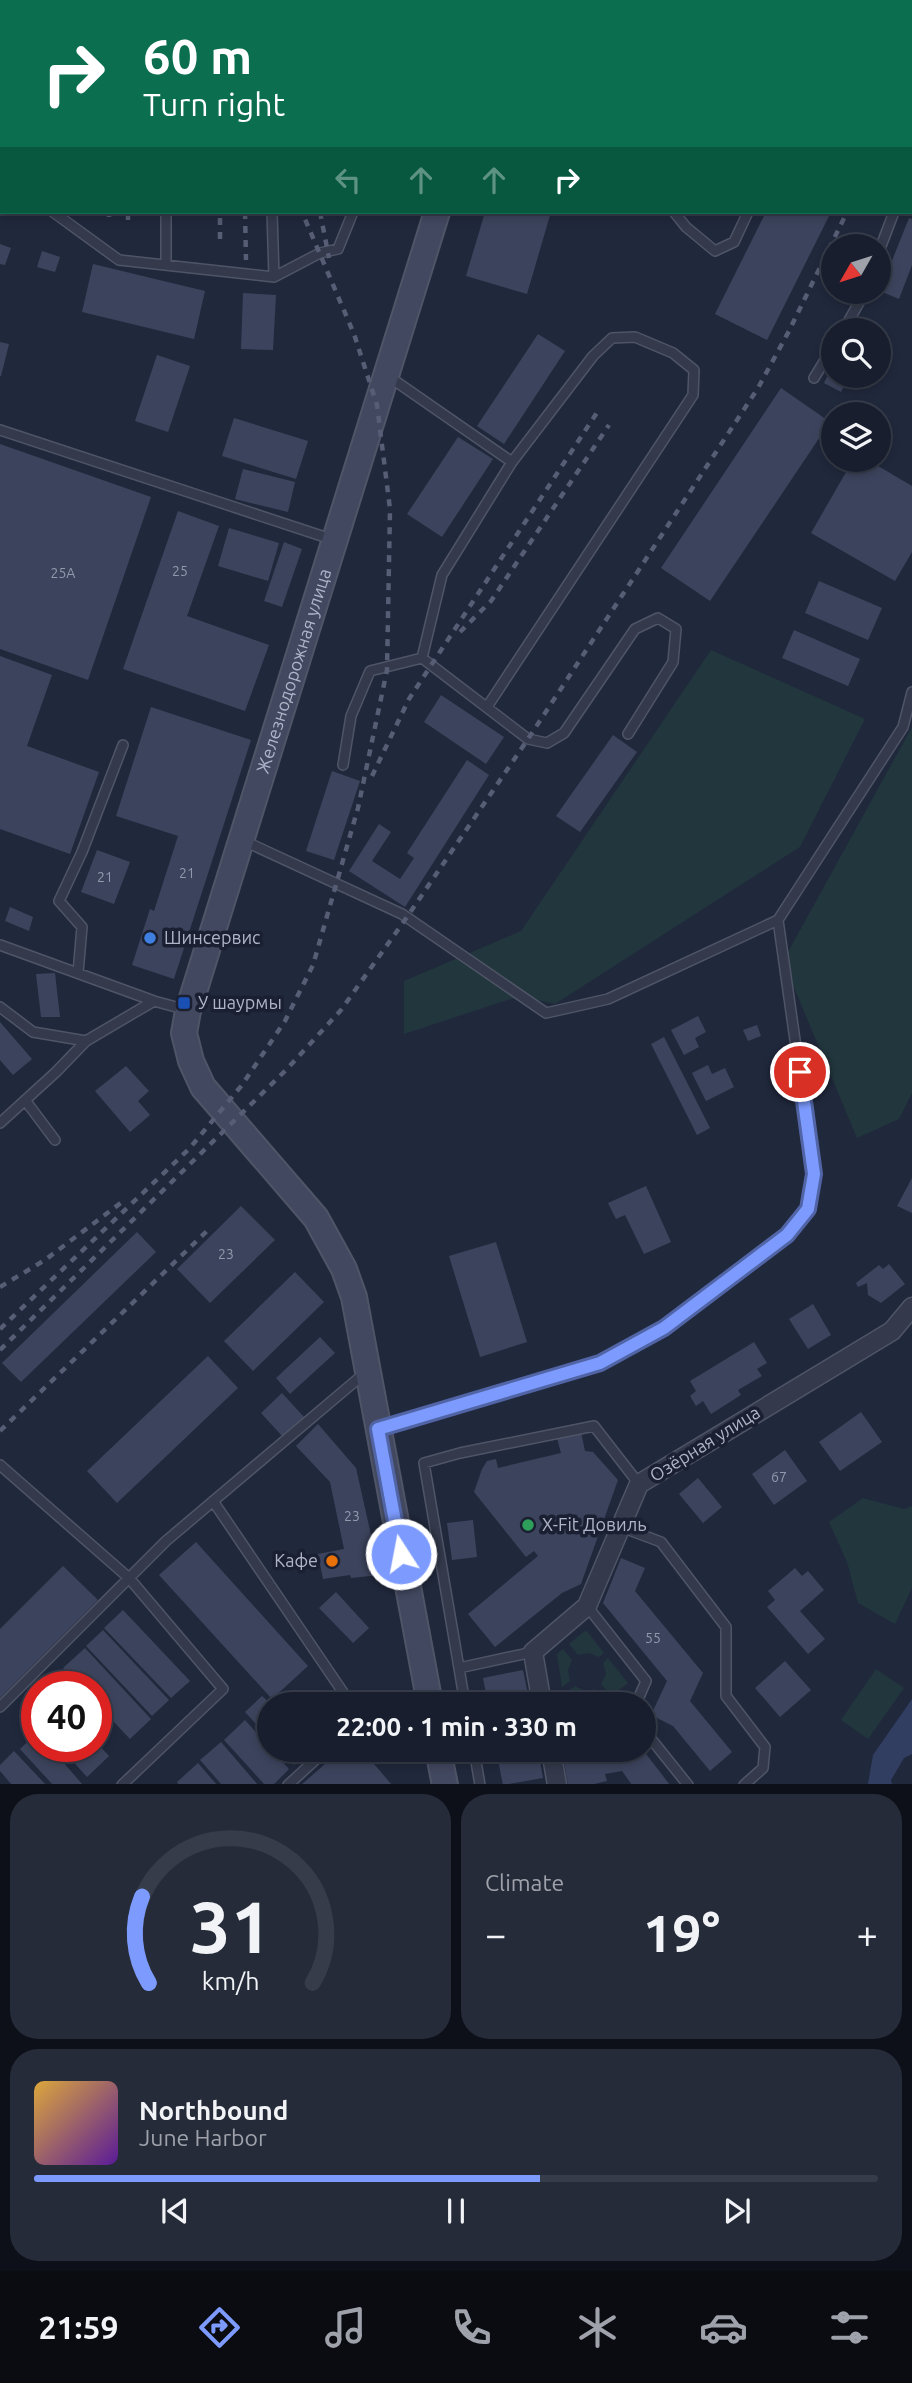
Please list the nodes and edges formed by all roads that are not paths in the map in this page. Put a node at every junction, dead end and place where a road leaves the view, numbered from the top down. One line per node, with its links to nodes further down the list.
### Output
1 (56, 214): 10 (lane)
2 (166, 214): 10 (lane)
3 (272, 214): 11 (lane)
4 (352, 214): 11 (lane)
5 (435, 214): 13 (street, Железнодорожная улица)
6 (676, 214): 7 (lane)
7 (747, 214)
8 (893, 214): 9 (lane)
9 (886, 234)
10 (166, 265): 11 (lane)
11 (274, 277)
12 (821, 367): 14 (lane)
13 (387, 375): 16 (lane); 17 (street, Железнодорожная улица)
14 (814, 379)
15 (0, 430): 17 (lane)
16 (512, 462): 18 (lane); 20 (lane)
17 (335, 540): 24 (street, Железнодорожная улица)
18 (422, 658): 20 (lane); 23 (lane)
19 (912, 691): 25 (lane)
20 (487, 707): 21 (lane)
21 (628, 734)
22 (122, 745): 27 (lane)
23 (343, 765)
24 (240, 839): 25 (lane); 30 (street, Железнодорожная улица)
25 (778, 920): 37 (lane)
26 (0, 945): 27 (lane)
27 (78, 973): 28 (lane)
28 (154, 1001): 30 (lane); 31 (lane)
29 (0, 1007): 31 (lane)
30 (188, 1011): 36 (street, Железнодорожная улица)
31 (86, 1041): 32 (lane)
32 (25, 1100): 33 (lane); 34 (lane)
33 (0, 1123)
34 (55, 1140)
35 (912, 1307): 39 (street, Озёрная улица)
36 (367, 1371): 37 (street, Железнодорожная улица); 40 (lane)
37 (378, 1429): 47 (street, Железнодорожная улица)
38 (0, 1465): 42 (lane)
39 (639, 1484): 41 (street, Озёрная улица); 45 (lane)
40 (213, 1501): 42 (lane); 46 (lane)
41 (621, 1527): 43 (street, Озёрная улица); 63 (lane)
42 (129, 1578): 51 (lane); 57 (lane)
43 (587, 1606): 44 (street, Озёрная улица); 50 (lane)
44 (533, 1652): 45 (lane); 49 (street)
45 (458, 1668): 48 (lane)
46 (343, 1692)
47 (428, 1692)
48 (463, 1692)
49 (540, 1692)
50 (641, 1692)
51 (0, 1707)
52 (656, 1745): 62 (lane)
53 (313, 1762): 58 (lane)
54 (441, 1762): 59 (street)
55 (476, 1762): 60 (lane)
56 (553, 1762): 61 (street)
57 (122, 1784)
58 (288, 1784)
59 (445, 1784)
60 (480, 1784)
61 (557, 1784)
62 (688, 1784)
63 (744, 1784)

